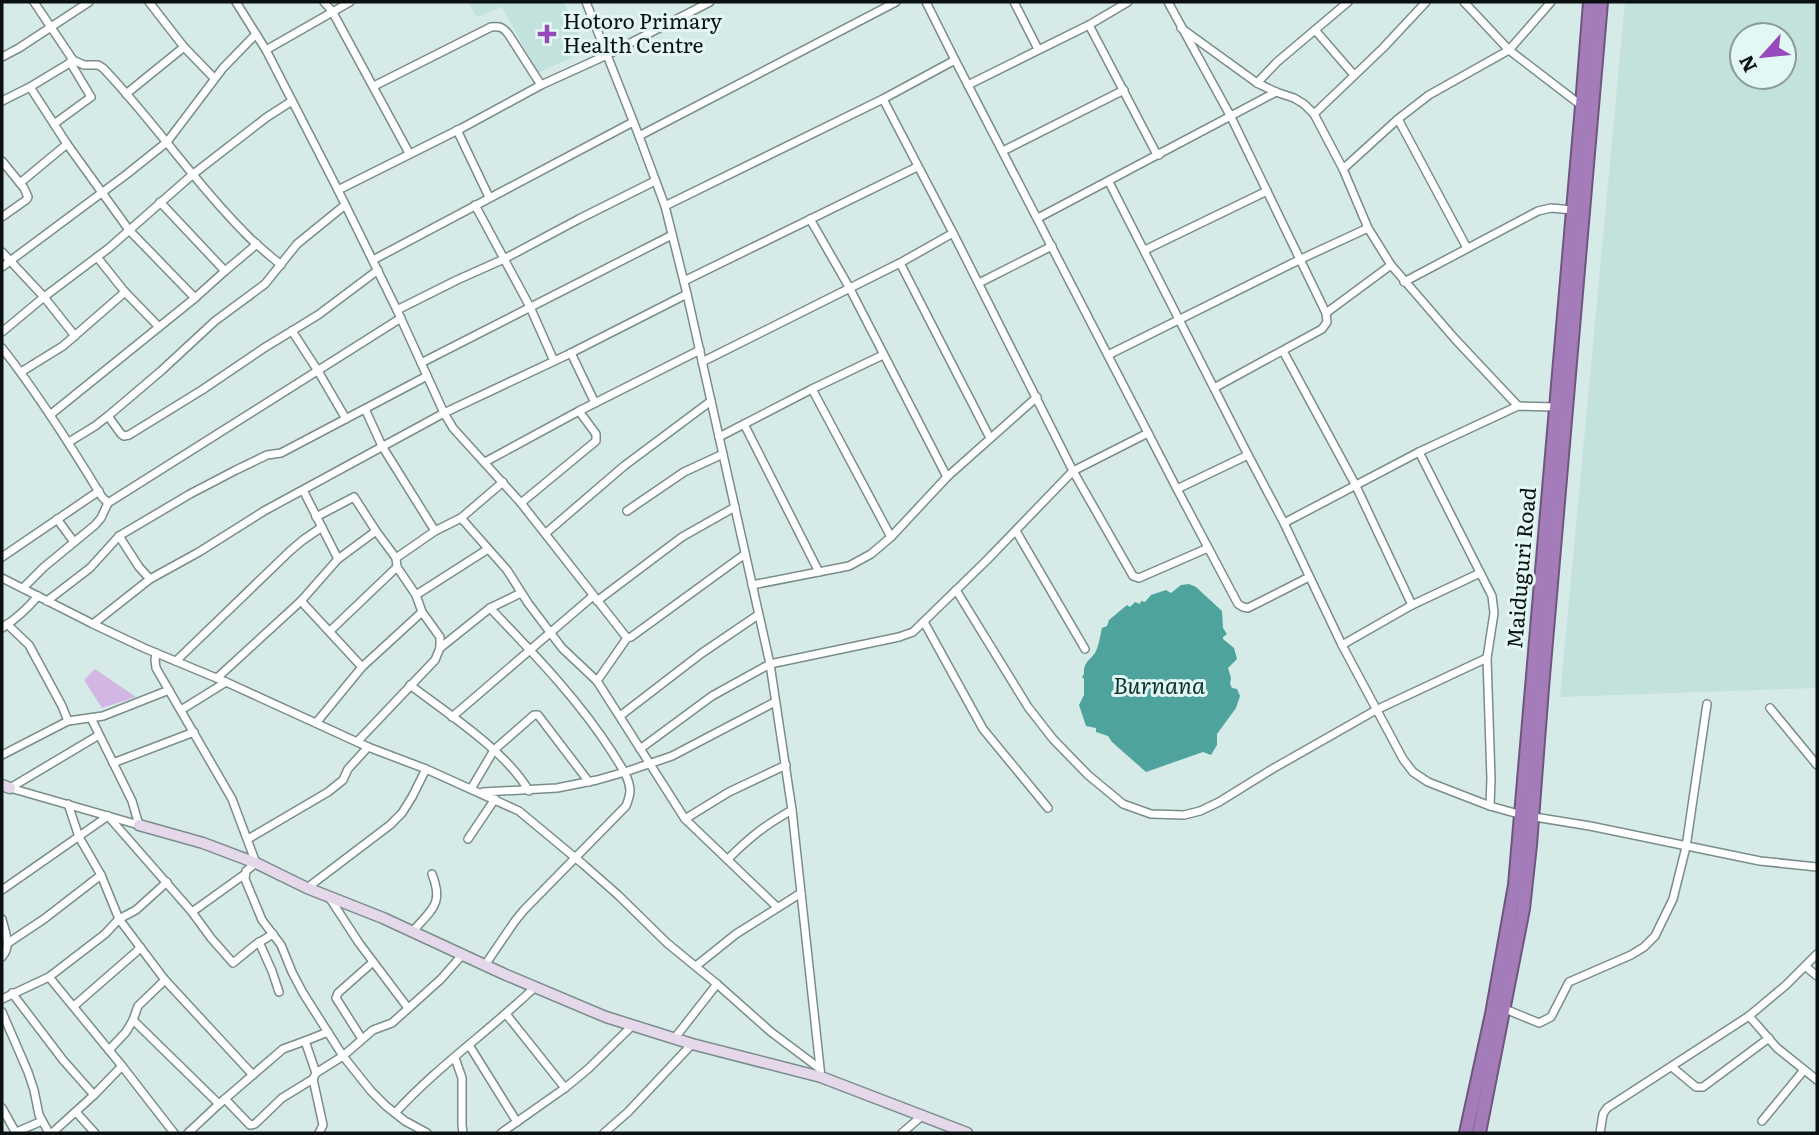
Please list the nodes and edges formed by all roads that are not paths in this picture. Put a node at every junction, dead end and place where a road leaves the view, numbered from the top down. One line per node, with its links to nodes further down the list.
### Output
1 (34, 2): 24 (street)
2 (89, 2): 24 (street)
3 (149, 2): 28 (street)
4 (236, 2): 27 (street)
5 (324, 2): 21 (street)
6 (350, 2): 21 (street)
7 (586, 2): 32 (street)
8 (710, 2): 32 (street)
9 (896, 2): 56 (street)
10 (926, 2): 34 (street)
11 (1014, 2): 29 (street)
12 (1109, 2): 22 (street)
13 (1128, 2): 22 (street)
14 (1168, 2): 25 (street)
15 (1426, 2): 36 (street)
16 (1464, 2): 31 (street)
17 (1550, 2): 31 (street)
18 (1590, 2): 49 (highway, Maiduguri Road)
19 (1601, 2): 157 (highway, Maiduguri Road)
20 (1344, 3): 26 (street)
21 (332, 11): 30 (street); 41 (street)
22 (1114, 11): 23 (street)
23 (1089, 25): 29 (street); 43 (street)
24 (51, 26): 33 (street); 35 (street)
25 (1181, 28): 38 (street); 51 (street)
26 (1315, 30): 36 (street); 38 (street)
27 (256, 34): 30 (street); 37 (street)
28 (184, 47): 37 (street); 45 (street)
29 (1038, 49): 40 (street)
30 (266, 50): 47 (street)
31 (1509, 50): 49 (street); 52 (street)
32 (607, 55): 39 (street); 53 (street)
33 (2, 57)
34 (955, 60): 40 (street); 46 (street)
35 (72, 61): 42 (street); 45 (street); 54 (street)
36 (1354, 75): 50 (street)
37 (215, 78): 57 (street)
38 (1257, 83): 44 (street)
39 (541, 85): 41 (street); 55 (street)
40 (968, 85): 59 (street)
41 (374, 86): 60 (street)
42 (30, 87): 48 (street); 54 (street)
43 (1124, 90): 59 (street); 61 (street)
44 (1276, 92): 50 (street); 51 (street)
45 (126, 94): 57 (street)
46 (883, 99): 63 (street); 76 (street)
47 (292, 101): 65 (street); 69 (street)
48 (2, 102)
49 (1582, 106): 77 (highway, Maiduguri Road)
50 (1314, 114): 64 (street)
51 (1231, 117): 61 (street); 70 (street)
52 (1398, 119): 64 (street); 87 (street)
53 (634, 122): 56 (street); 72 (street)
54 (54, 124): 58 (street)
55 (457, 130): 60 (street); 72 (street)
56 (639, 136): 66 (street)
57 (166, 142): 65 (street); 71 (street)
58 (67, 144): 68 (street); 71 (street)
59 (1003, 151): 79 (street)
60 (409, 153): 69 (street)
61 (1159, 155): 67 (street)
62 (2, 162): 68 (street)
63 (917, 167): 80 (street); 83 (street)
64 (1343, 169): 81 (street)
65 (192, 174): 73 (street); 85 (street)
66 (655, 181): 76 (street); 93 (street)
67 (1109, 181): 79 (street); 88 (street)
68 (20, 183): 78 (street)
69 (338, 190): 74 (street)
70 (1267, 191): 88 (street); 91 (street)
71 (102, 193): 82 (street); 94 (street)
72 (489, 198): 75 (street)
73 (160, 202): 82 (street); 99 (street)
74 (345, 205): 92 (street); 96 (street)
75 (475, 205): 92 (street); 93 (street)
76 (664, 206): 84 (street)
77 (1573, 211): 87 (street); 136 (highway, Maiduguri Road)
78 (2, 217)
79 (1038, 218): 86 (street)
80 (810, 219): 101 (street); 104 (street)
81 (1368, 228): 91 (street); 97 (street)
82 (129, 230): 90 (street); 108 (street)
83 (953, 233): 95 (street); 103 (street)
84 (672, 235): 101 (street); 109 (street)
85 (257, 244): 96 (street); 99 (street)
86 (1052, 246): 103 (street); 123 (street)
87 (1467, 248): 102 (street)
88 (1144, 250): 113 (street)
89 (2, 252): 94 (street)
90 (97, 257): 105 (street); 107 (street)
91 (1301, 259): 111 (street); 113 (street)
92 (373, 260): 100 (street)
93 (505, 260): 109 (street); 110 (street)
94 (9, 262): 98 (street); 107 (street)
95 (900, 263): 104 (street); 146 (street)
96 (281, 265): 141 (street)
97 (1391, 265): 102 (street); 111 (street)
98 (2, 267)
99 (225, 271): 108 (street)
100 (378, 271): 110 (street); 115 (street)
101 (684, 281): 106 (street)
102 (1404, 282): 135 (street)
103 (979, 283): 132 (street)
104 (849, 287): 122 (street); 125 (street)
105 (125, 292): 114 (street); 117 (street)
106 (687, 294): 119 (street); 121 (street)
107 (44, 297): 116 (street); 117 (street)
108 (195, 298): 114 (street)
109 (530, 307): 124 (street); 126 (street)
110 (397, 310): 112 (street)
111 (1326, 313): 120 (street)
112 (401, 318): 126 (street); 127 (street)
113 (1180, 320): 123 (street); 131 (street)
114 (159, 327): 140 (street)
115 (292, 331): 127 (street); 141 (street)
116 (2, 332)
117 (75, 336): 128 (street)
118 (2, 348): 128 (street)
119 (700, 350): 125 (street); 134 (street)
120 (1283, 351): 131 (street); 156 (street)
121 (571, 353): 124 (street); 134 (street)
122 (883, 355): 130 (street); 154 (street)
123 (1108, 355): 144 (street)
124 (554, 360): 139 (street)
125 (702, 362): 133 (street)
126 (421, 363): 129 (street)
127 (318, 371): 142 (street); 161 (street)
128 (21, 372): 140 (street)
129 (427, 376): 137 (street); 139 (street)
130 (812, 388): 143 (street); 175 (street)
131 (1214, 388): 151 (street)
132 (1037, 397): 146 (street); 153 (street)
133 (711, 401): 145 (street); 173 (street)
134 (595, 403): 138 (street)
135 (1518, 406): 136 (street); 149 (street)
136 (1556, 407): 157 (highway, Maiduguri Road)
137 (365, 409): 142 (street); 148 (street)
138 (579, 411): 152 (street); 162 (street)
139 (444, 413): 148 (street); 152 (street)
140 (50, 415): 147 (street)
141 (108, 416): 147 (street)
142 (346, 419): 174 (street)
143 (744, 424): 145 (street); 184 (street)
144 (1148, 433): 153 (street); 158 (street)
145 (719, 437): 150 (street)
146 (990, 438): 154 (street)
147 (69, 442): 160 (street)
148 (382, 446): 159 (street); 171 (street)
149 (1419, 452): 156 (street); 185 (street)
150 (723, 454): 163 (street); 164 (street)
151 (1248, 455): 158 (street); 168 (street)
152 (485, 462): 155 (street)
153 (1073, 471): 172 (street); 177 (street)
154 (947, 477): 175 (street)
155 (503, 482): 162 (street); 166 (street)
156 (1355, 484): 168 (street); 198 (street)
157 (1555, 484): 256 (highway, Maiduguri Road)
158 (1177, 489): 177 (street)
159 (303, 490): 165 (street); 188 (street)
160 (99, 491): 161 (street); 167 (street)
161 (108, 503): 176 (street)
162 (522, 503): 173 (street)
163 (735, 507): 179 (street); 195 (street)
164 (627, 510)
165 (316, 517): 169 (street); 170 (street)
166 (461, 518): 171 (street); 178 (street)
167 (57, 519): 176 (street); 180 (street)
168 (1284, 523): 186 (street)
169 (322, 527): 182 (street); 214 (street)
170 (376, 531): 181 (street); 182 (street)
171 (435, 531): 181 (street)
172 (1016, 531): 191 (street); 210 (street)
173 (545, 533): 195 (street)
174 (119, 536): 188 (street); 196 (street)
175 (891, 537): 184 (street)
176 (74, 542): 190 (street)
177 (1208, 548): 186 (street)
178 (488, 550): 192 (street); 193 (street)
179 (745, 554): 189 (street); 207 (street)
180 (2, 557)
181 (396, 558): 183 (street)
182 (338, 559): 197 (street)
183 (397, 567): 193 (street); 205 (street)
184 (819, 572): 189 (street)
185 (1480, 573): 198 (street); 213 (street)
186 (1309, 577): 208 (street)
187 (2, 578): 190 (street)
188 (150, 579): 203 (street)
189 (752, 585): 201 (street)
190 (23, 588): 194 (street)
191 (956, 590): 202 (street); 226 (street)
192 (521, 593): 199 (street); 206 (street)
193 (416, 595): 200 (street)
194 (38, 596): 196 (street); 204 (street)
195 (595, 598): 206 (street); 207 (street)
196 (47, 601): 203 (street)
197 (301, 601): 205 (street); 217 (street)
198 (1412, 605): 208 (street)
199 (490, 608): 209 (street); 211 (street)
200 (422, 612): 209 (street); 216 (street)
201 (758, 615): 215 (street); 227 (street)
202 (924, 622): 215 (street); 253 (street)
203 (93, 624): 212 (street)
204 (5, 626): 230 (street)
205 (330, 631): 216 (street)
206 (550, 633): 211 (street); 218 (street)
207 (627, 638): 218 (street)
208 (1342, 645): 226 (street)
209 (440, 648): 220 (street)
210 (1085, 649)
211 (530, 650): 228 (street); 244 (street)
212 (156, 653): 214 (street); 221 (street)
213 (1487, 658): 226 (street); 252 (street)
214 (176, 661): 217 (street)
215 (770, 664): 222 (street); 236 (street)
216 (362, 667): 231 (street)
217 (217, 678): 219 (street)
218 (597, 681): 227 (street)
219 (226, 682): 225 (street); 231 (street)
220 (410, 685): 228 (street); 234 (street)
221 (169, 690): 225 (street); 229 (street)
222 (775, 702): 240 (street); 241 (street)
223 (1707, 704): 262 (street)
224 (1770, 708): 242 (street)
225 (181, 710): 232 (street)
226 (1376, 710): 252 (street)
227 (620, 716): 236 (street)
228 (452, 717): 237 (street)
229 (91, 719): 230 (street); 233 (street)
230 (68, 721): 238 (street)
231 (316, 723): 234 (street)
232 (194, 732): 239 (street); 260 (street)
233 (99, 735): 239 (street); 246 (street)
234 (357, 742): 235 (street)
235 (368, 747): 243 (street); 260 (street)
236 (640, 749): 240 (street)
237 (494, 750): 245 (street); 247 (street); 248 (street)
238 (2, 755)
239 (113, 763): 258 (street)
240 (650, 764): 244 (street); 257 (street)
241 (786, 765): 254 (street); 257 (street)
242 (1817, 765)
243 (425, 769): 247 (street); 271 (street)
244 (625, 772): 245 (street); 263 (street)
245 (589, 782): 248 (street)
246 (6, 787): 251 (street)
247 (471, 789): 249 (street)
248 (529, 791): 249 (street)
249 (480, 793): 250 (street)
250 (495, 799): 261 (street); 263 (street)
251 (68, 804): 255 (street); 259 (street)
252 (1490, 806): 256 (street)
253 (1048, 808)
254 (792, 810): 264 (street); 273 (street)
255 (108, 816): 258 (street); 259 (street); 270 (street)
256 (1527, 816): 262 (street); 301 (highway, Maiduguri Road); 346 (highway, Maiduguri Road)
257 (685, 819): 264 (street)
258 (139, 825): 265 (street)
259 (79, 837): 269 (street); 272 (street)
260 (248, 839): 265 (street)
261 (468, 839)
262 (1686, 846): 266 (street); 301 (street)
263 (575, 858): 288 (street); 289 (street)
264 (728, 859): 275 (street)
265 (256, 863): 267 (street); 271 (street)
266 (1817, 867)
267 (245, 874): 276 (street); 280 (street)
268 (432, 874): 279 (street)
269 (101, 875): 278 (street); 282 (street)
270 (167, 881): 276 (street); 278 (street)
271 (307, 888): 274 (street)
272 (2, 890)
273 (800, 893): 275 (street); 320 (street)
274 (329, 897): 279 (street); 287 (street)
275 (777, 907): 289 (street)
276 (192, 912): 281 (street)
277 (2, 919): 282 (street)
278 (119, 919): 283 (street); 292 (street)
279 (413, 931): 284 (street)
280 (273, 934): 281 (street); 307 (street)
281 (259, 942): 296 (street)
282 (8, 943): 286 (street)
283 (140, 947): 293 (street); 299 (street)
284 (463, 954): 288 (street); 300 (street)
285 (1817, 954): 290 (street)
286 (2, 957)
287 (373, 962): 300 (street); 309 (street)
288 (485, 965): 295 (street)
289 (696, 966): 294 (street)
290 (1805, 966): 291 (street); 304 (street)
291 (1817, 976)
292 (49, 977): 297 (street); 299 (street)
293 (165, 981): 305 (street); 321 (street)
294 (717, 984): 310 (street); 320 (street)
295 (534, 988): 303 (street); 306 (street)
296 (279, 992)
297 (12, 993): 298 (street); 325 (street)
298 (2, 999)
299 (74, 1006): 314 (street)
300 (408, 1008): 309 (street)
301 (1505, 1009): 347 (highway, Maiduguri Road)
302 (2, 1012): 331 (street)
303 (506, 1014): 313 (street); 324 (street)
304 (1749, 1016): 308 (street); 318 (street)
305 (133, 1020): 314 (street); 326 (street)
306 (633, 1025): 310 (street); 324 (street)
307 (328, 1032): 311 (street); 315 (street)
308 (1769, 1038): 318 (street); 319 (street)
309 (362, 1039): 315 (street)
310 (674, 1039): 312 (street)
311 (305, 1041): 321 (street); 322 (street)
312 (692, 1044): 320 (street); 343 (street)
313 (470, 1045): 316 (street); 333 (street)
314 (109, 1050): 317 (street)
315 (343, 1056): 322 (street); 329 (street)
316 (455, 1058): 329 (street); 341 (street)
317 (122, 1066): 325 (street); 337 (street)
318 (1672, 1067): 348 (street)
319 (1804, 1070): 323 (street); 332 (street)
320 (820, 1072): 330 (street)
321 (253, 1075): 326 (street)
322 (315, 1076): 326 (street); 339 (street)
323 (1817, 1080)
324 (565, 1088): 333 (street)
325 (94, 1095): 328 (street)
326 (222, 1102): 338 (street)
327 (2, 1108): 334 (street)
328 (76, 1112): 335 (street); 336 (street)
329 (395, 1113): 340 (street)
330 (923, 1115): 344 (street); 345 (street)
331 (42, 1121): 334 (street); 335 (street)
332 (1762, 1121)
333 (517, 1122): 342 (street)
334 (15, 1133)
335 (50, 1133)
336 (95, 1133)
337 (174, 1133)
338 (188, 1133)
339 (319, 1133)
340 (426, 1133)
341 (463, 1133)
342 (501, 1133)
343 (604, 1133)
344 (902, 1133)
345 (967, 1133)
346 (1466, 1133)
347 (1479, 1133)
348 (1600, 1133)

